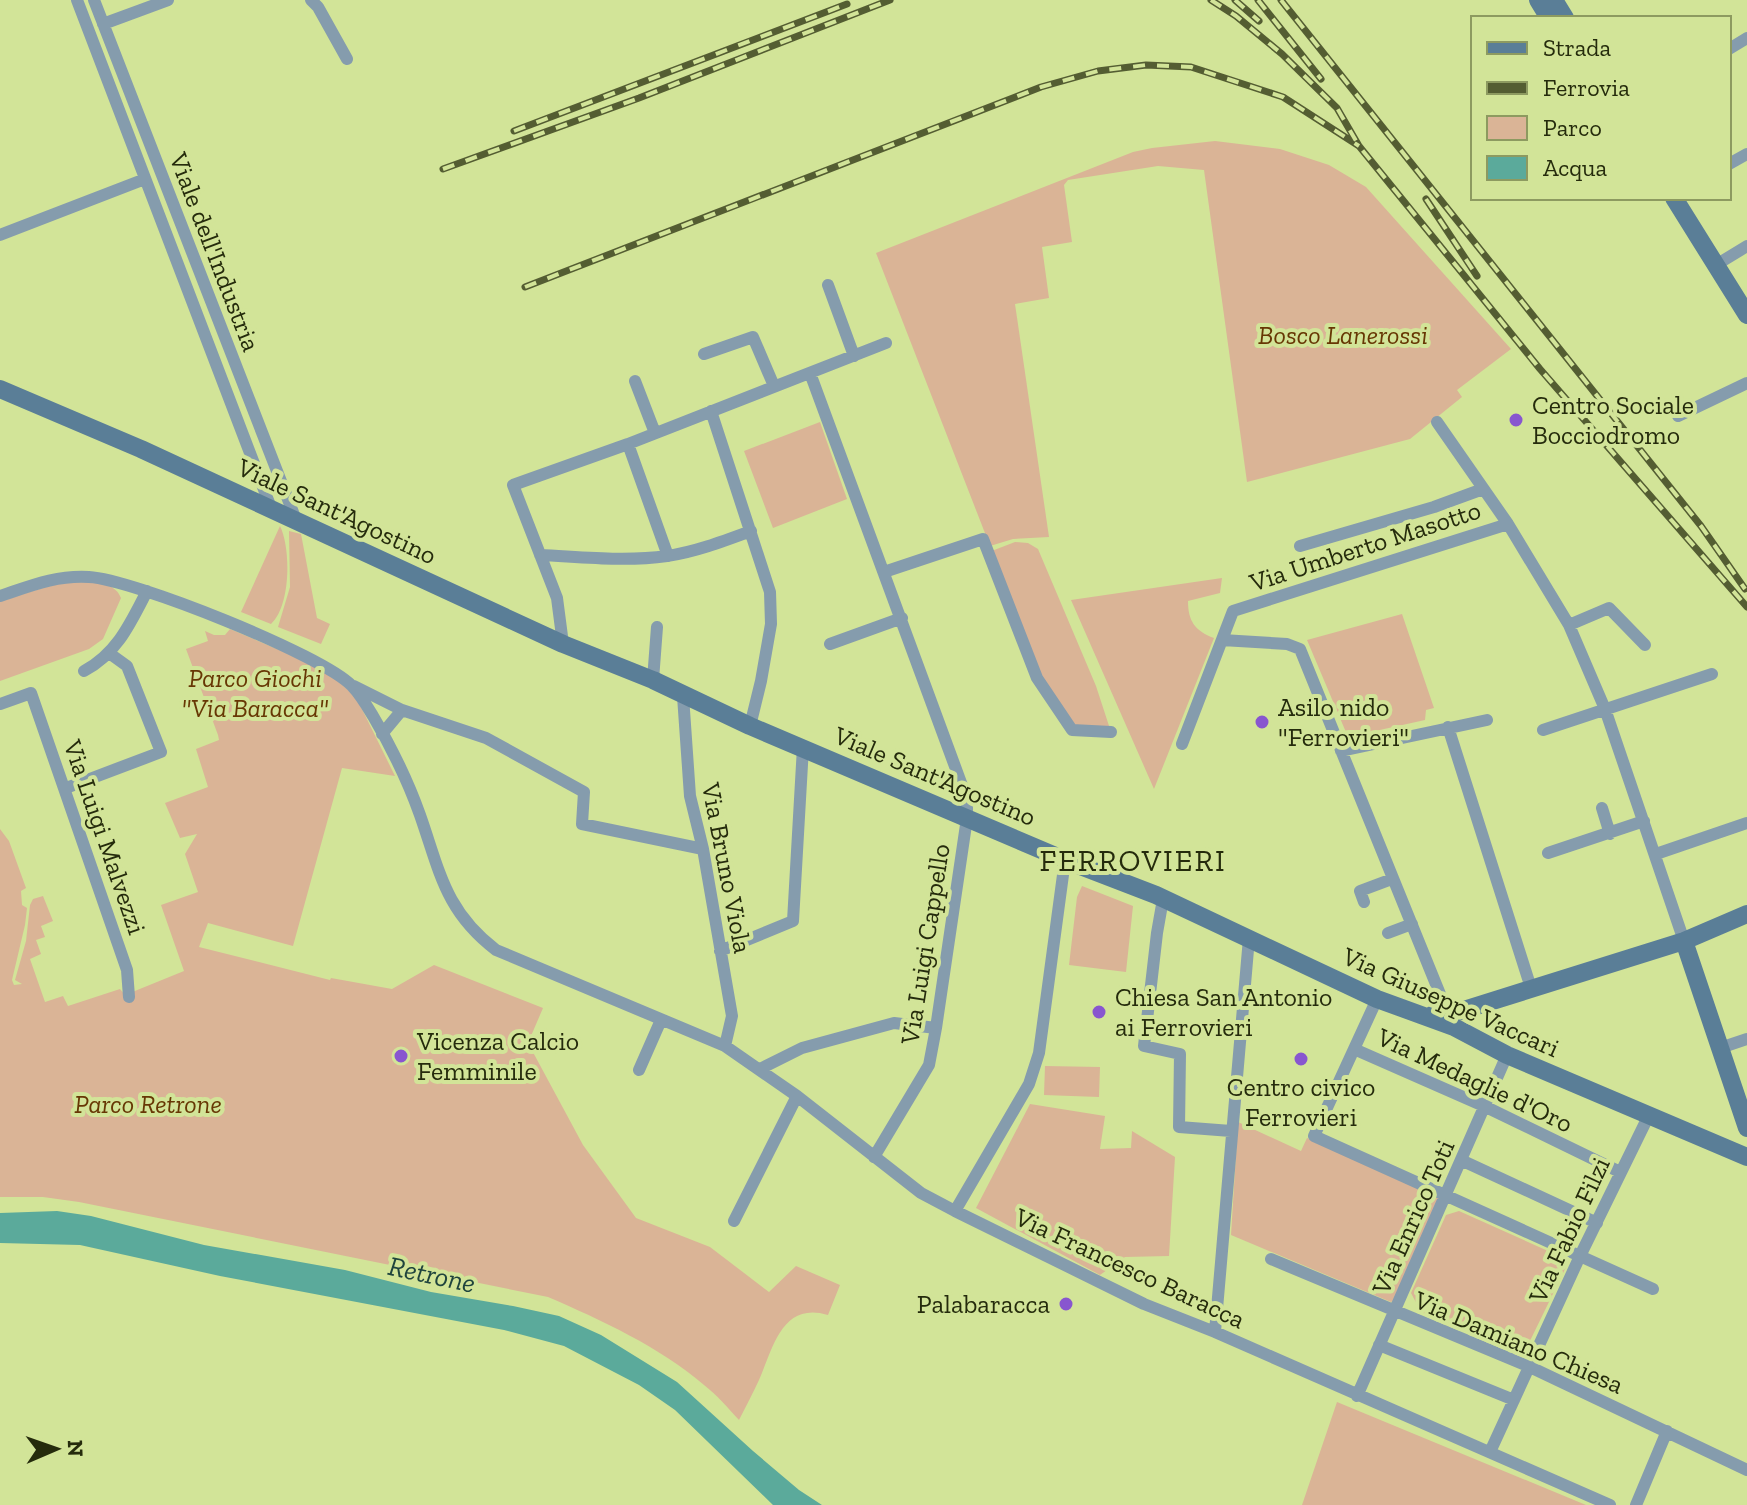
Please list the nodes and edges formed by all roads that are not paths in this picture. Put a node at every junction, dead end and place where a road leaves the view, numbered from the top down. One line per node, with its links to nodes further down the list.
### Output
1 (77, 0): 7 (street, Viale dell'Industria)
2 (94, 0): 5 (street, Viale dell'Industria)
3 (168, 0): 5 (street)
4 (311, 0): 6 (street)
5 (103, 24): 29 (street, Viale dell'Industria)
6 (347, 59)
7 (145, 179): 9 (street); 28 (street, Viale dell'Industria)
8 (1675, 200): 11 (main road)
9 (0, 235)
10 (1747, 246): 11 (street)
11 (1716, 265): 13 (main road)
12 (828, 285): 16 (street)
13 (1747, 315)
14 (886, 343): 16 (street)
15 (704, 354): 20 (street)
16 (854, 356): 17 (street)
17 (810, 373): 20 (street); 35 (street, Via Luigi Cappello)
18 (635, 381): 25 (street)
19 (1747, 383): 23 (street)
20 (774, 386): 22 (street)
21 (0, 389): 28 (main road, Viale Sant'Agostino)
22 (711, 411): 25 (street); 31 (street)
23 (1678, 416)
24 (1437, 422): 27 (street)
25 (655, 433): 26 (street)
26 (628, 444): 33 (street); 34 (street)
27 (1483, 489): 30 (street); 32 (street)
28 (271, 508): 29 (main road, Viale Sant'Agostino)
29 (296, 520): 42 (main road, Viale Sant'Agostino)
30 (1508, 524): 39 (street); 41 (street, Via Umberto Masotto)
31 (751, 531): 34 (street); 55 (street)
32 (1300, 546)
33 (540, 555): 34 (street); 42 (street)
34 (668, 556)
35 (884, 572): 38 (street, Via Luigi Cappello); 58 (street)
36 (147, 591): 37 (street, Via Francesco Baracca); 45 (street); 49 (street, Via Francesco Baracca)
37 (0, 596)
38 (902, 618): 43 (street); 65 (street, Via Luigi Cappello)
39 (1569, 625): 44 (street); 52 (street)
40 (657, 627): 48 (street)
41 (1222, 640): 60 (street, Via Umberto Masotto); 62 (street)
42 (563, 644): 48 (main road, Viale Sant'Agostino)
43 (830, 644)
44 (1645, 645)
45 (109, 653): 46 (street); 63 (street)
46 (84, 671)
47 (1712, 674): 52 (street)
48 (653, 680): 50 (main road, Viale Sant'Agostino)
49 (352, 685): 53 (street); 59 (street, Via Francesco Baracca)
50 (683, 696): 55 (main road, Viale Sant'Agostino); 69 (street, Via Bruno Viola)
51 (0, 704): 63 (street, Via Luigi Malvezzi)
52 (1605, 709): 57 (street); 66 (street)
53 (402, 710): 59 (street); 69 (street)
54 (1487, 720): 56 (street)
55 (750, 726): 61 (main road, Viale Sant'Agostino)
56 (1448, 727): 62 (street); 82 (street)
57 (1543, 730)
58 (1111, 732)
59 (382, 734): 85 (street, Via Francesco Baracca)
60 (1182, 744)
61 (803, 747): 65 (main road, Viale Sant'Agostino); 81 (street)
62 (1341, 751): 73 (street)
63 (66, 788): 83 (street, Via Luigi Malvezzi)
64 (1602, 808): 68 (street)
65 (967, 818): 72 (main road, Viale Sant'Agostino); 87 (street, Via Luigi Cappello)
66 (1644, 821): 68 (street); 71 (street)
67 (1747, 823): 71 (street)
68 (1610, 834): 70 (street)
69 (703, 849): 81 (street, Via Bruno Viola)
70 (1548, 853)
71 (1656, 854): 80 (street)
72 (1065, 860): 74 (main road, Viale Sant'Agostino); 105 (street)
73 (1392, 879): 75 (street); 77 (street)
74 (1160, 897): 79 (main road, Via Giuseppe Vaccari); 99 (street)
75 (1364, 902)
76 (1747, 914): 80 (main road)
77 (1412, 924): 78 (street); 86 (street)
78 (1388, 933)
79 (1249, 938): 84 (main road, Via Giuseppe Vaccari); 99 (street)
80 (1684, 941): 82 (main road); 90 (main road)
81 (720, 951): 89 (street, Via Bruno Viola)
82 (1531, 988): 86 (main road)
83 (129, 997)
84 (1377, 999): 86 (main road, Via Giuseppe Vaccari); 91 (street)
85 (661, 1020): 89 (street, Via Francesco Baracca); 94 (street)
86 (1454, 1020): 92 (main road, Via Giuseppe Vaccari)
87 (936, 1028): 93 (street); 101 (street, Via Luigi Cappello)
88 (1747, 1039): 90 (street)
89 (725, 1046): 93 (street, Via Francesco Baracca)
90 (1720, 1048): 98 (main road)
91 (1354, 1049): 96 (street, Via Medaglie d'Oro); 104 (street)
92 (1507, 1055): 96 (street, Via Enrico Toti); 97 (main road, Via Giuseppe Vaccari)
93 (760, 1069): 95 (street, Via Francesco Baracca)
94 (639, 1070)
95 (797, 1096): 101 (street, Via Francesco Baracca); 106 (street)
96 (1486, 1107): 102 (street, Via Enrico Toti); 103 (street, Via Medaglie d'Oro)
97 (1649, 1115): 100 (main road, Via Giuseppe Vaccari); 103 (street, Via Fabio Filzi)
98 (1746, 1126): 100 (main road)
99 (1231, 1131): 112 (street)
100 (1738, 1152)
101 (874, 1157): 105 (street, Via Francesco Baracca)
102 (1463, 1161): 104 (street, Via Enrico Toti); 107 (street)
103 (1620, 1172): 107 (street, Via Fabio Filzi)
104 (1447, 1195): 108 (street); 111 (street, Via Enrico Toti)
105 (955, 1211): 112 (street, Via Francesco Baracca)
106 (734, 1221)
107 (1597, 1223): 108 (street, Via Fabio Filzi)
108 (1580, 1256): 110 (street); 114 (street, Via Fabio Filzi)
109 (1271, 1259): 111 (street, Via Damiano Chiesa)
110 (1653, 1289)
111 (1394, 1312): 113 (street, Via Enrico Toti); 114 (street, Via Damiano Chiesa)
112 (1215, 1332): 115 (street, Via Francesco Baracca)
113 (1379, 1345): 115 (street, Via Enrico Toti); 116 (street)
114 (1530, 1367): 116 (street, Via Fabio Filzi); 117 (street, Via Damiano Chiesa)
115 (1357, 1396): 118 (street, Via Francesco Baracca)
116 (1514, 1400): 118 (street, Via Fabio Filzi)
117 (1667, 1431): 119 (street, Via Damiano Chiesa); 121 (street)
118 (1490, 1452): 120 (street, Via Francesco Baracca)
119 (1747, 1470)
120 (1610, 1505)
121 (1636, 1505)

